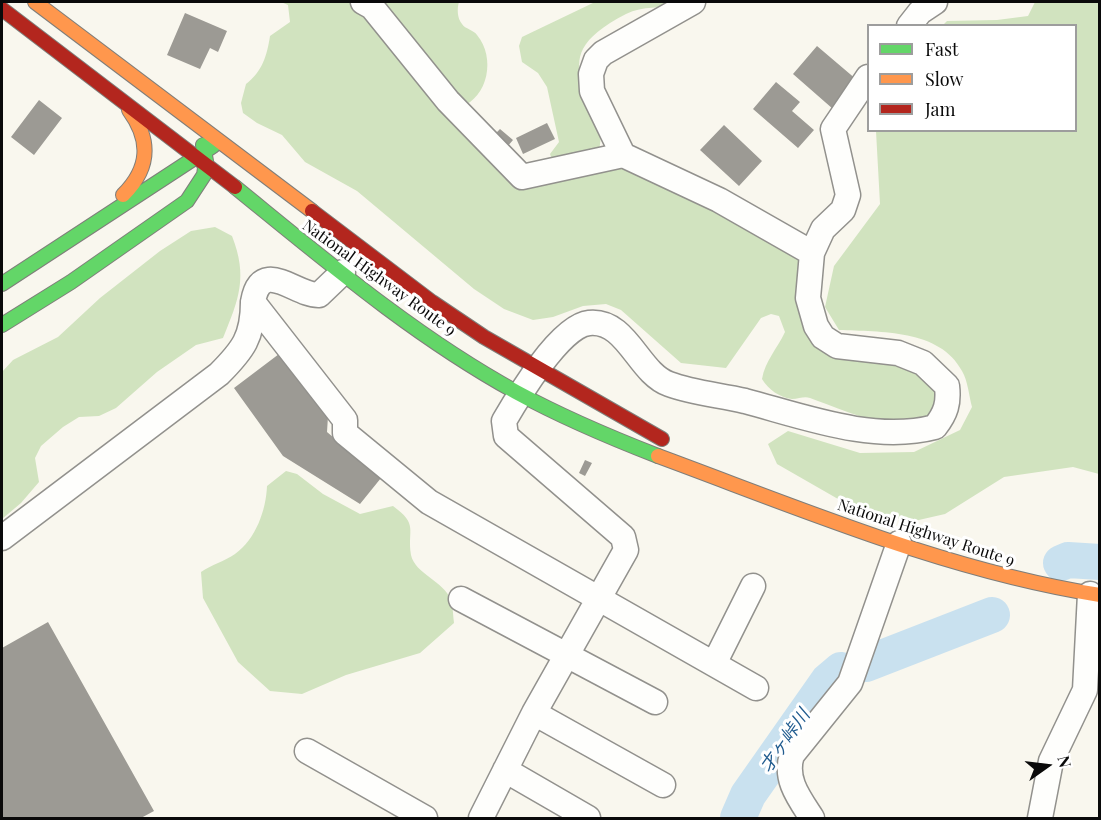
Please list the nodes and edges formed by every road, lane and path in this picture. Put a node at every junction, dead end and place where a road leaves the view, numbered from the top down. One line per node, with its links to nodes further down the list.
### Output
1 (34, 2): 8 (highway, National Highway Route 9)
2 (363, 2): 12 (street)
3 (693, 2): 12 (street)
4 (935, 2): 6 (street)
5 (2, 9): 9 (highway, National Highway Route 9)
6 (911, 24)
7 (867, 78): 22 (street)
8 (158, 94): 10 (highway, National Highway Route 9); 11 (highway)
9 (115, 95): 11 (highway, National Highway Route 9); 21 (highway)
10 (228, 147): 11 (highway); 13 (highway, National Highway Route 9)
11 (200, 152): 14 (highway, National Highway Route 9); 21 (highway)
12 (623, 155): 22 (street)
13 (249, 163): 14 (highway); 28 (highway, National Highway Route 9)
14 (207, 164): 17 (highway); 18 (highway); 19 (highway, National Highway Route 9)
15 (210, 198): 18 (highway)
16 (228, 200): 19 (highway)
17 (142, 209)
18 (177, 209): 20 (highway)
19 (264, 214): 23 (highway, National Highway Route 9)
20 (152, 227): 26 (highway); 27 (highway)
21 (77, 231): 24 (highway)
22 (812, 253): 28 (street)
23 (343, 272): 25 (street); 29 (highway, National Highway Route 9)
24 (2, 284)
25 (253, 302): 31 (street); 36 (street)
26 (57, 308)
27 (2, 325)
28 (538, 369): 29 (street); 30 (highway, National Highway Route 9)
29 (520, 394): 30 (highway, National Highway Route 9); 36 (street)
30 (780, 500): 32 (highway, National Highway Route 9)
31 (2, 538)
32 (899, 543): 34 (highway, National Highway Route 9); 48 (street)
33 (753, 586): 38 (street)
34 (1095, 595): 49 (street)
35 (461, 599): 37 (street)
36 (598, 599): 37 (street); 38 (street)
37 (566, 656): 40 (street); 41 (street)
38 (714, 664): 39 (street)
39 (756, 688)
40 (655, 702)
41 (534, 713): 43 (street); 44 (street)
42 (307, 751): 45 (street)
43 (506, 770): 46 (street); 47 (street)
44 (663, 785)
45 (425, 819)
46 (481, 819)
47 (588, 819)
48 (812, 819)
49 (1040, 819)

